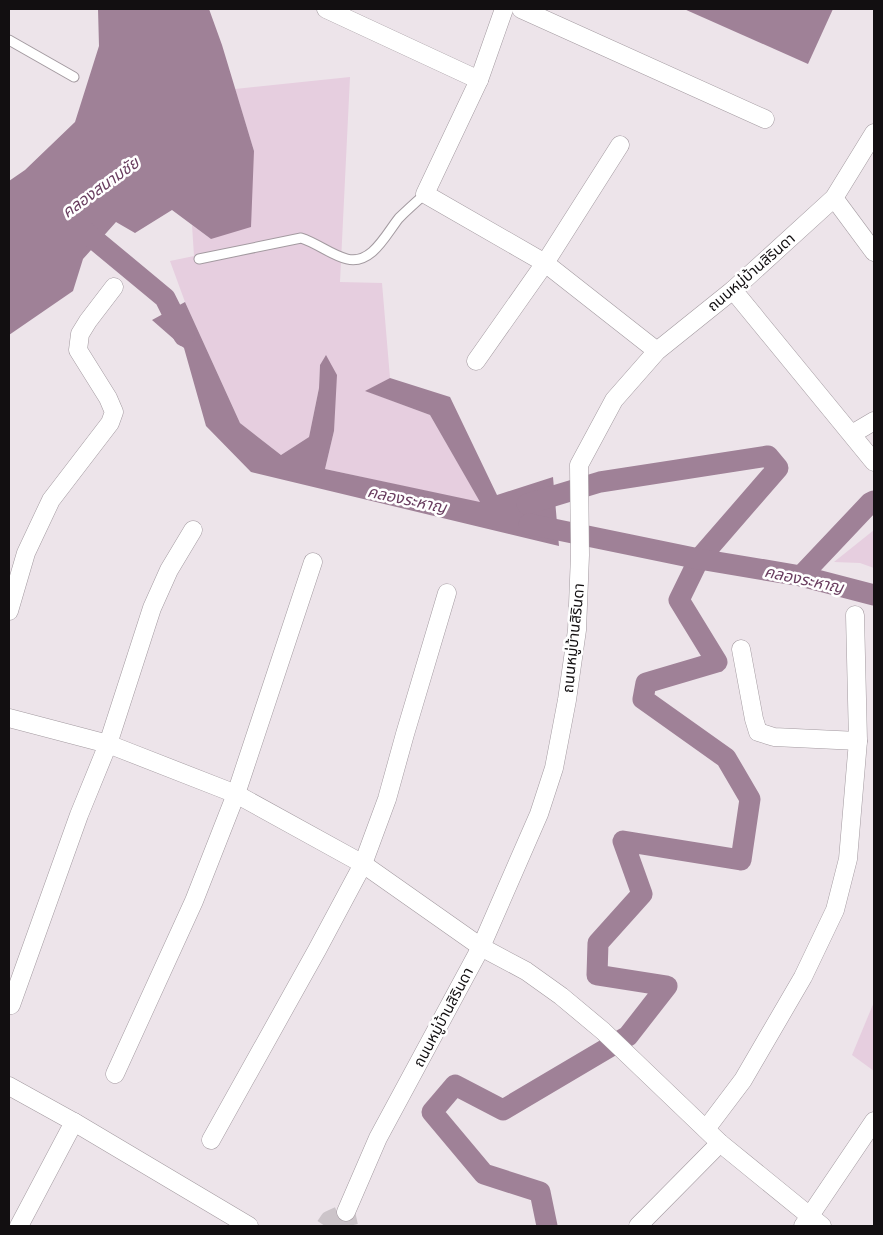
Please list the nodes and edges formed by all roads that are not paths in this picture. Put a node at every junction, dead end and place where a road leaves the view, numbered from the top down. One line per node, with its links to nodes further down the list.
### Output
1 (326, 9): 6 (street)
2 (504, 9): 6 (street)
3 (521, 9): 7 (street)
4 (9, 40): 5 (lane)
5 (74, 77)
6 (479, 80): 10 (street)
7 (765, 119)
8 (874, 133): 11 (street, ถนนหมู่บ้านสิรินดา)
9 (620, 145): 14 (street)
10 (425, 194): 13 (lane); 14 (street)
11 (834, 198): 12 (street); 16 (street, ถนนหมู่บ้านสิรินดา)
12 (874, 252)
13 (199, 259)
14 (545, 264): 17 (street); 18 (street)
15 (114, 287): 25 (street)
16 (733, 290): 17 (street, ถนนหมู่บ้านสิรินดา); 20 (street)
17 (657, 351): 33 (street, ถนนหมู่บ้านสิรินดา)
18 (476, 361)
19 (874, 421): 20 (street)
20 (852, 434): 21 (street)
21 (874, 462)
22 (193, 530): 30 (street)
23 (314, 562): 31 (street)
24 (447, 593): 32 (street)
25 (9, 611)
26 (854, 615): 29 (street)
27 (741, 649): 29 (street)
28 (9, 718): 30 (street)
29 (858, 741): 39 (street)
30 (108, 744): 31 (street); 34 (street)
31 (236, 794): 32 (street); 35 (street)
32 (362, 864): 33 (street); 40 (street)
33 (481, 947): 39 (street); 42 (street, ถนนหมู่บ้านสิรินดา)
34 (11, 1005)
35 (115, 1074)
36 (9, 1086): 38 (street)
37 (874, 1121): 43 (street)
38 (74, 1122): 44 (street); 45 (street)
39 (706, 1129): 41 (street)
40 (211, 1140)
41 (720, 1143): 43 (street); 46 (street)
42 (346, 1212)
43 (811, 1223)
44 (19, 1226)
45 (249, 1226)
46 (638, 1226)

